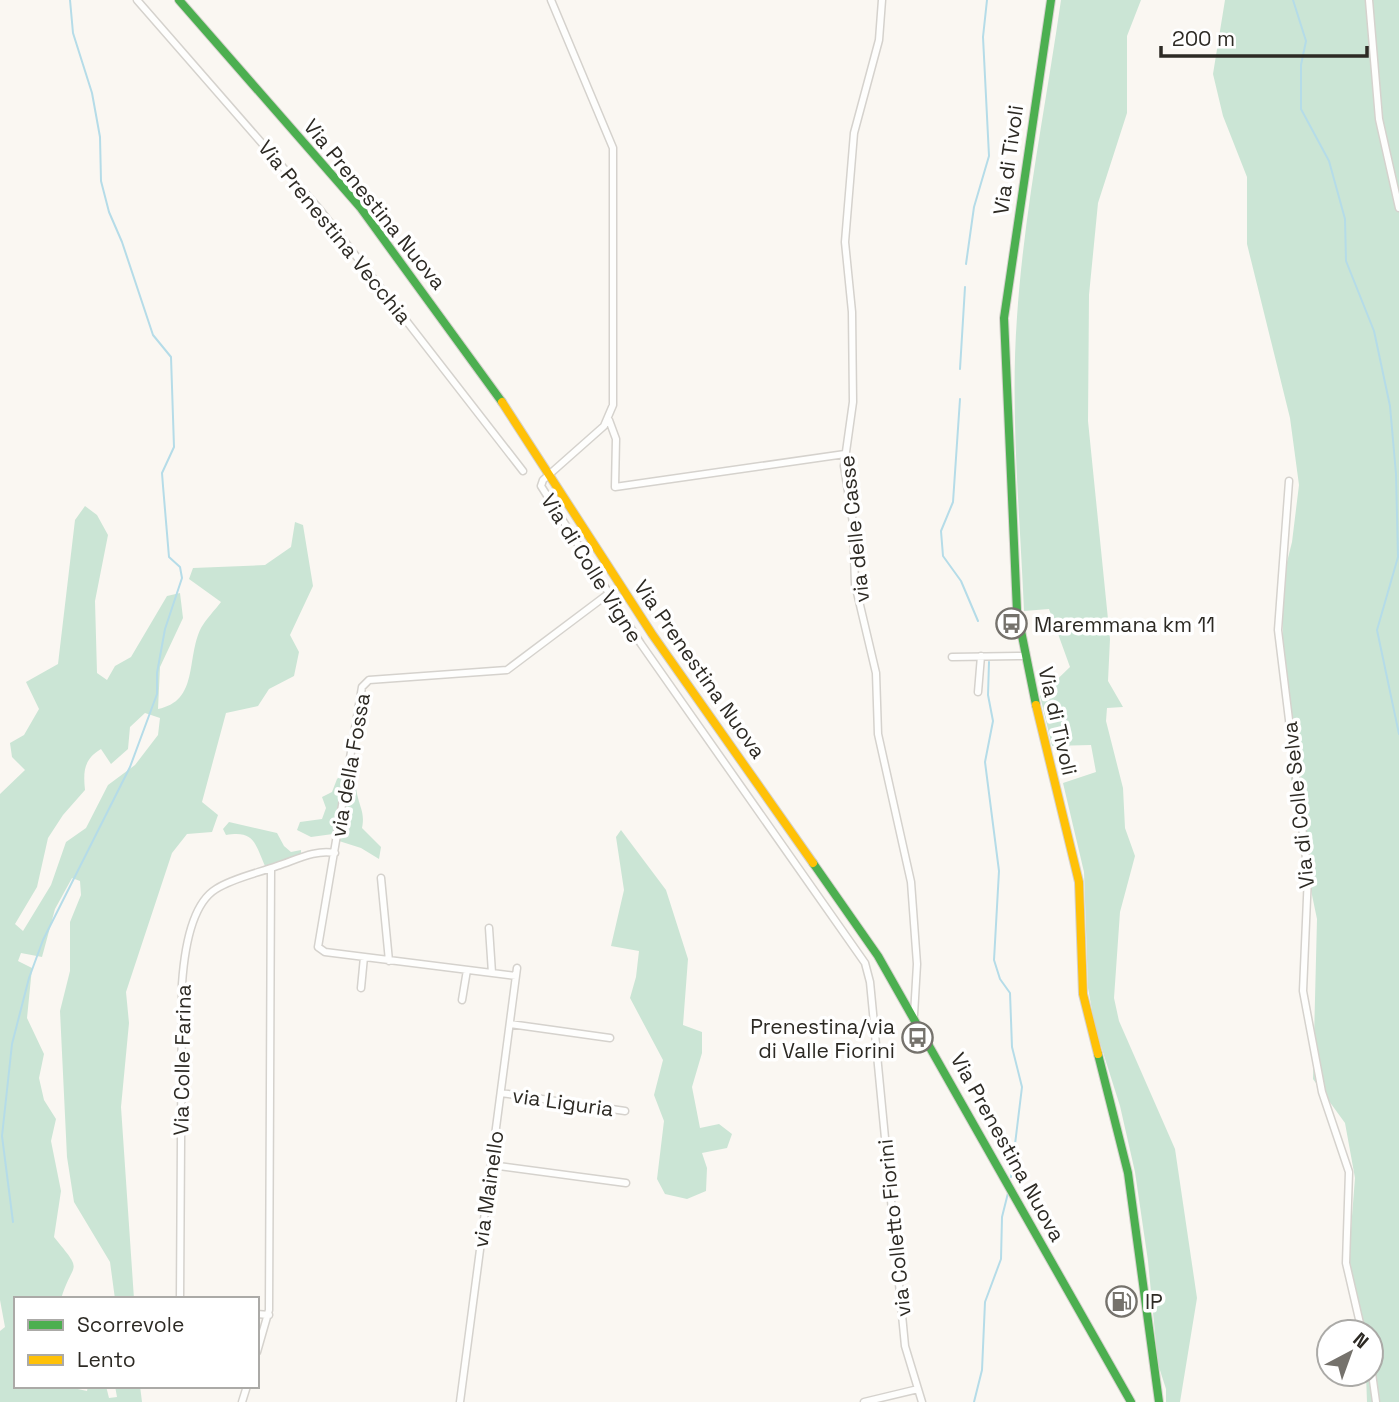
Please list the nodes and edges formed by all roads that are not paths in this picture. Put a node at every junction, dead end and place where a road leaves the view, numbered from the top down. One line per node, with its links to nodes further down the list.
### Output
1 (137, 0): 10 (street, Via Prenestina Vecchia)
2 (179, 0): 11 (main road, Via Prenestina Nuova)
3 (551, 0): 8 (street)
4 (881, 0): 9 (street, via delle Casse)
5 (1051, 0): 15 (main road, Via di Tivoli)
6 (1368, 0): 7 (street)
7 (1399, 208)
8 (609, 420): 9 (street); 11 (street, Via di Colle Vigne)
9 (845, 454): 30 (street, via delle Casse)
10 (523, 471)
11 (549, 475): 13 (street, Via di Colle Vigne); 30 (main road, Via Prenestina Nuova)
12 (1289, 481): 41 (street, Via di Colle Selva)
13 (608, 594): 18 (street, via della Fossa); 33 (street, Via di Colle Vigne)
14 (981, 656): 15 (street); 16 (street); 17 (street)
15 (1025, 656): 48 (main road, Via di Tivoli)
16 (953, 657)
17 (978, 692)
18 (335, 853): 19 (street, Via Colle Farina); 22 (street, via della Fossa)
19 (271, 868): 38 (street, Via Colle Farina); 40 (street)
20 (381, 878): 23 (street)
21 (489, 928): 26 (street)
22 (364, 957): 23 (street); 28 (street)
23 (389, 961): 25 (street)
24 (517, 968): 27 (street, via Mainello)
25 (467, 970): 26 (street); 29 (street)
26 (492, 973): 27 (street)
27 (516, 976): 31 (street, via Mainello)
28 (361, 988)
29 (462, 1000)
30 (914, 1015): 47 (main road, Via Prenestina Nuova)
31 (510, 1024): 32 (street); 34 (street, via Mainello)
32 (610, 1038)
33 (878, 1065): 43 (street, via Colletto Fiorini)
34 (501, 1093): 35 (street, via Liguria); 36 (street, via Mainello)
35 (625, 1111)
36 (491, 1165): 37 (street); 44 (street, via Mainello)
37 (626, 1183)
38 (180, 1297)
39 (259, 1314): 40 (street)
40 (269, 1315): 42 (street)
41 (1359, 1318)
42 (259, 1346)
43 (918, 1389): 45 (street); 46 (street, via Colletto Fiorini)
44 (460, 1402)
45 (864, 1402)
46 (922, 1402)
47 (1131, 1402)
48 (1159, 1402)

